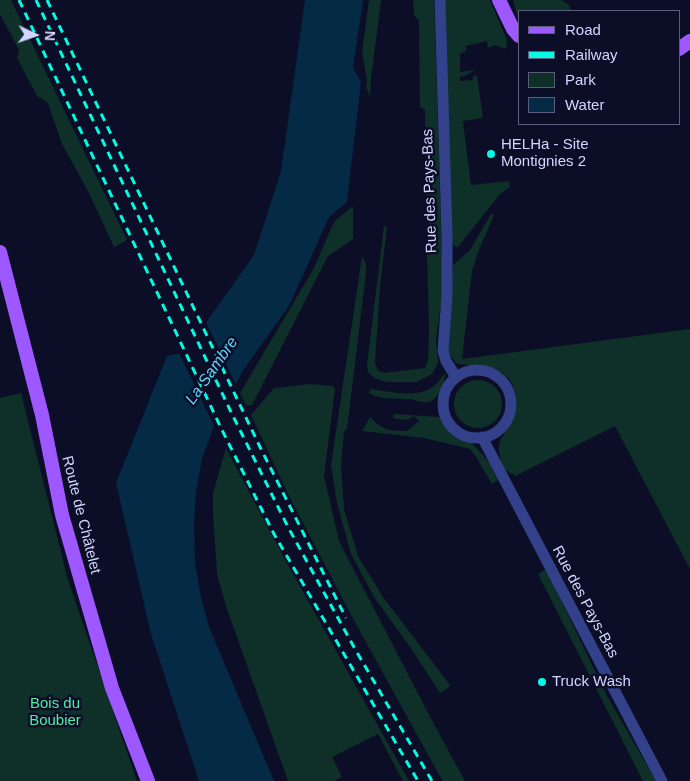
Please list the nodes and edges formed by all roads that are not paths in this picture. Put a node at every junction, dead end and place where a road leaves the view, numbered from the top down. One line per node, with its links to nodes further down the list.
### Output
1 (440, 0): 7 (street, Rue des Pays-Bas)
2 (500, 0): 3 (main road)
3 (518, 35)
4 (690, 40): 5 (main road)
5 (680, 48)
6 (0, 252): 9 (main road, Route de Châtelet)
7 (456, 377): 8 (street); 8 (street)
8 (482, 437): 10 (street, Rue des Pays-Bas)
9 (148, 781)
10 (662, 781)

